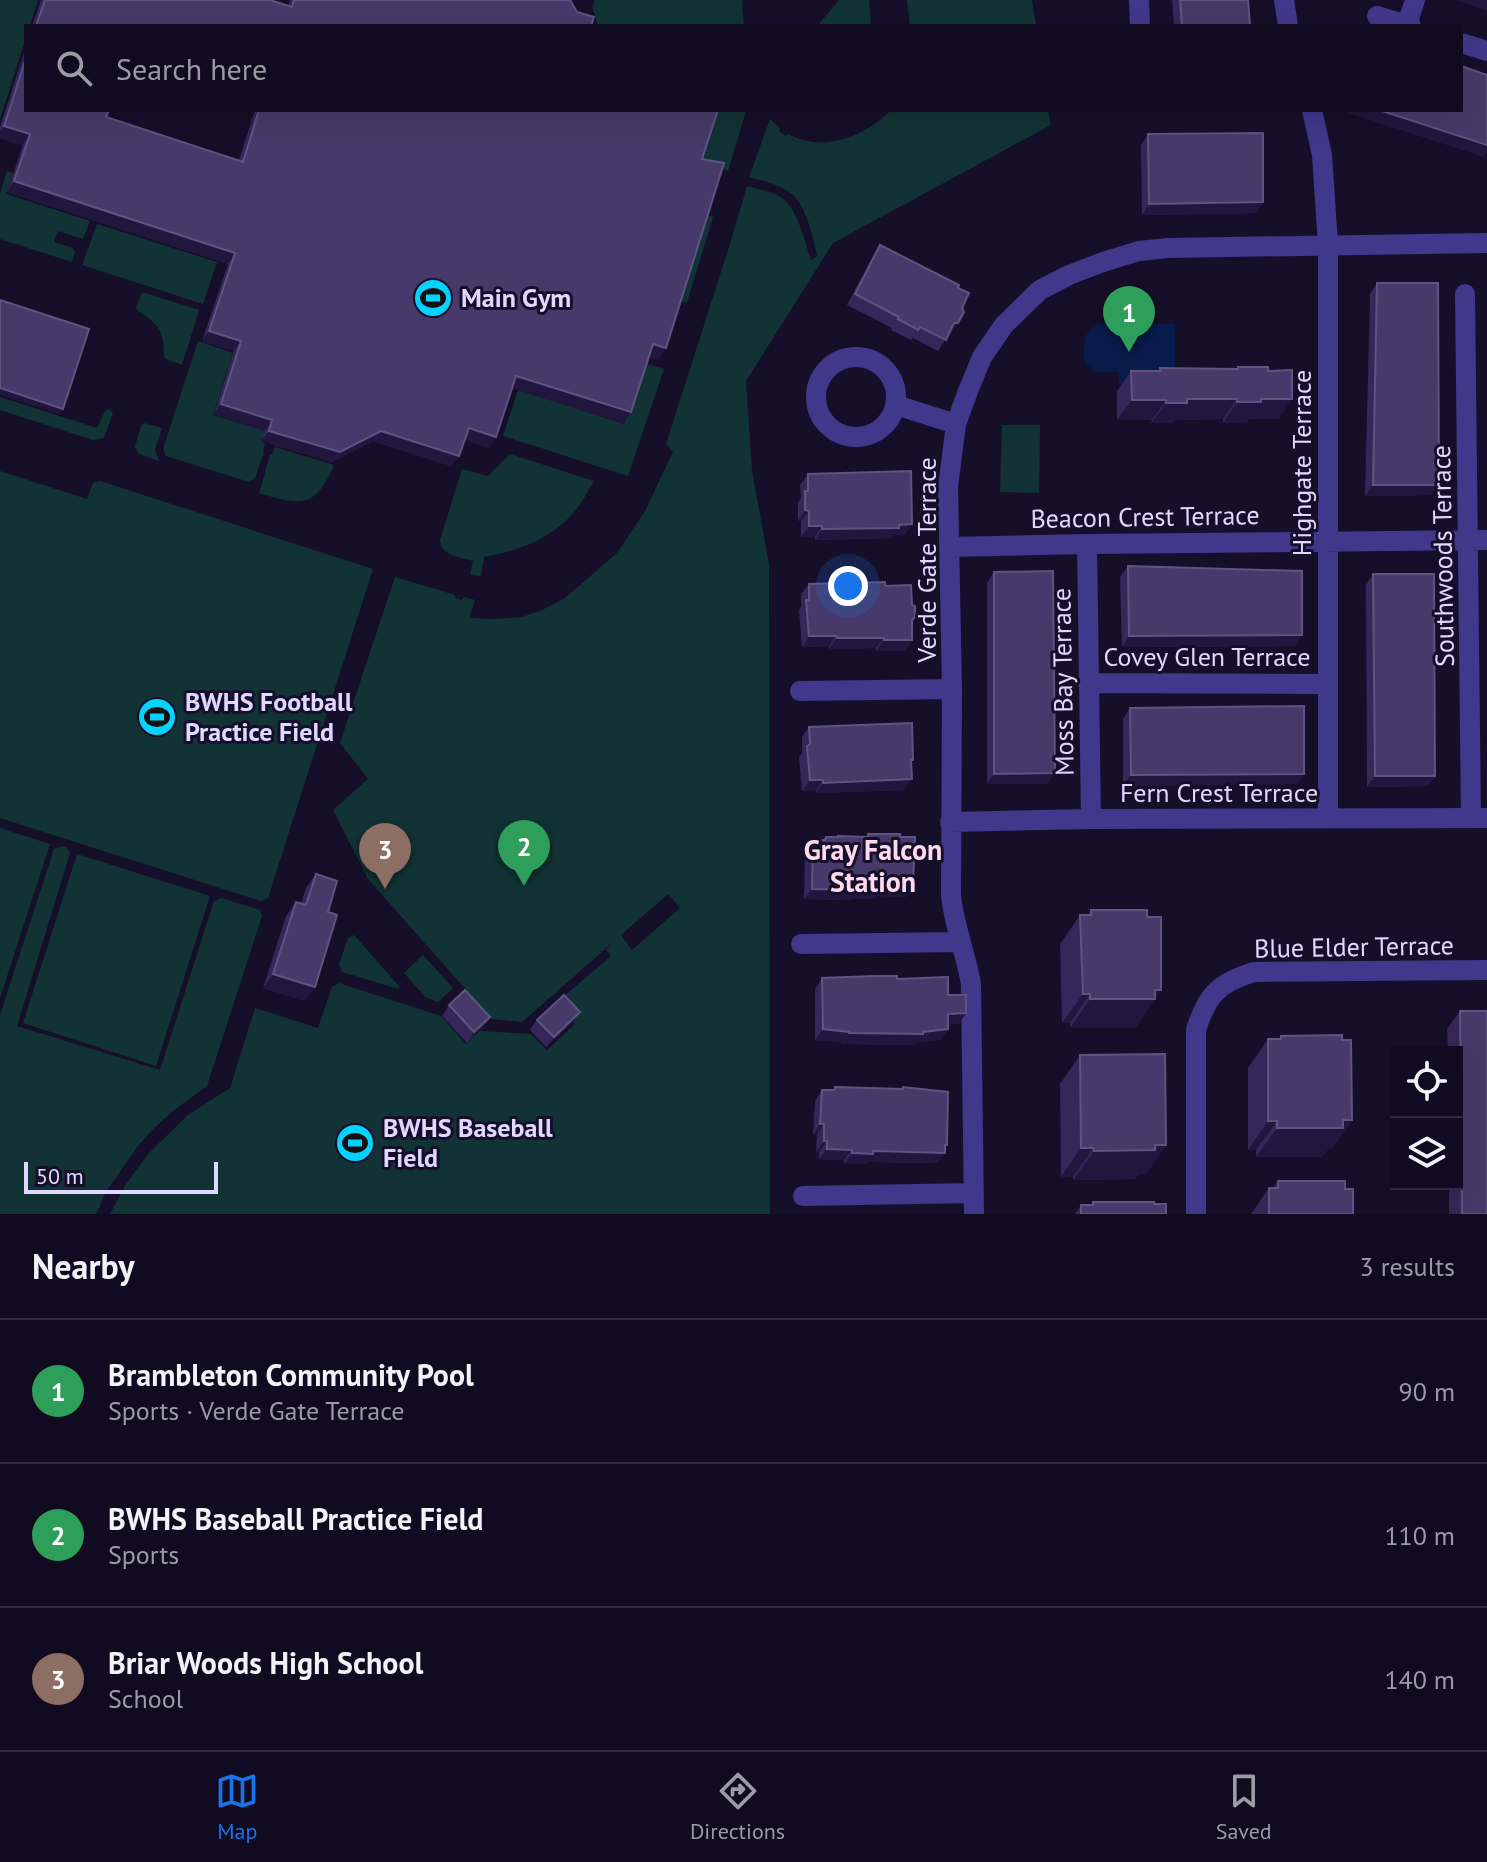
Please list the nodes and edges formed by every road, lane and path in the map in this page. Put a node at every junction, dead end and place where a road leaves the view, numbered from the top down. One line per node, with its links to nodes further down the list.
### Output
1 (1139, 0): 5 (street)
2 (1284, 0): 6 (street)
3 (1415, 0): 8 (street)
4 (1377, 16): 7 (street)
5 (1140, 24)
6 (1288, 24)
7 (1405, 24)
8 (1409, 24)
9 (1463, 44): 10 (street)
10 (1487, 51)
11 (1312, 112): 13 (street, Highgate Terrace)
12 (1487, 243): 13 (street, Verde Gate Terrace)
13 (1328, 245): 17 (street, Verde Gate Terrace); 19 (street, Highgate Terrace)
14 (1465, 294): 15 (street, Southwoods Terrace)
15 (1477, 391): 18 (street, Southwoods Terrace)
16 (896, 405): 16 (street); 17 (street)
17 (956, 424): 21 (street, Verde Gate Terrace)
18 (1477, 540): 19 (street, Beacon Crest Terrace); 24 (street, Southwoods Terrace)
19 (1328, 541): 20 (street, Beacon Crest Terrace); 23 (street, Highgate Terrace)
20 (1087, 544): 21 (street, Beacon Crest Terrace); 22 (street, Moss Bay Terrace)
21 (949, 547): 25 (street, Verde Gate Terrace)
22 (1088, 683): 23 (street, Covey Glen Terrace); 29 (street, Moss Bay Terrace)
23 (1327, 684): 27 (street, Highgate Terrace)
24 (1478, 685): 28 (street, Southwoods Terrace)
25 (952, 689): 26 (street); 30 (street, Verde Gate Terrace)
26 (800, 691)
27 (1328, 818): 28 (street, Fern Crest Terrace); 29 (street, Fern Crest Terrace)
28 (1479, 818)
29 (1091, 819): 30 (street, Fern Crest Terrace)
30 (950, 822): 31 (street, Verde Gate Terrace)
31 (961, 942): 32 (street); 35 (street, Verde Gate Terrace)
32 (801, 944)
33 (1487, 970): 36 (street, Blue Elder Terrace)
34 (803, 1196): 35 (street)
35 (974, 1204)
36 (1196, 1214)

